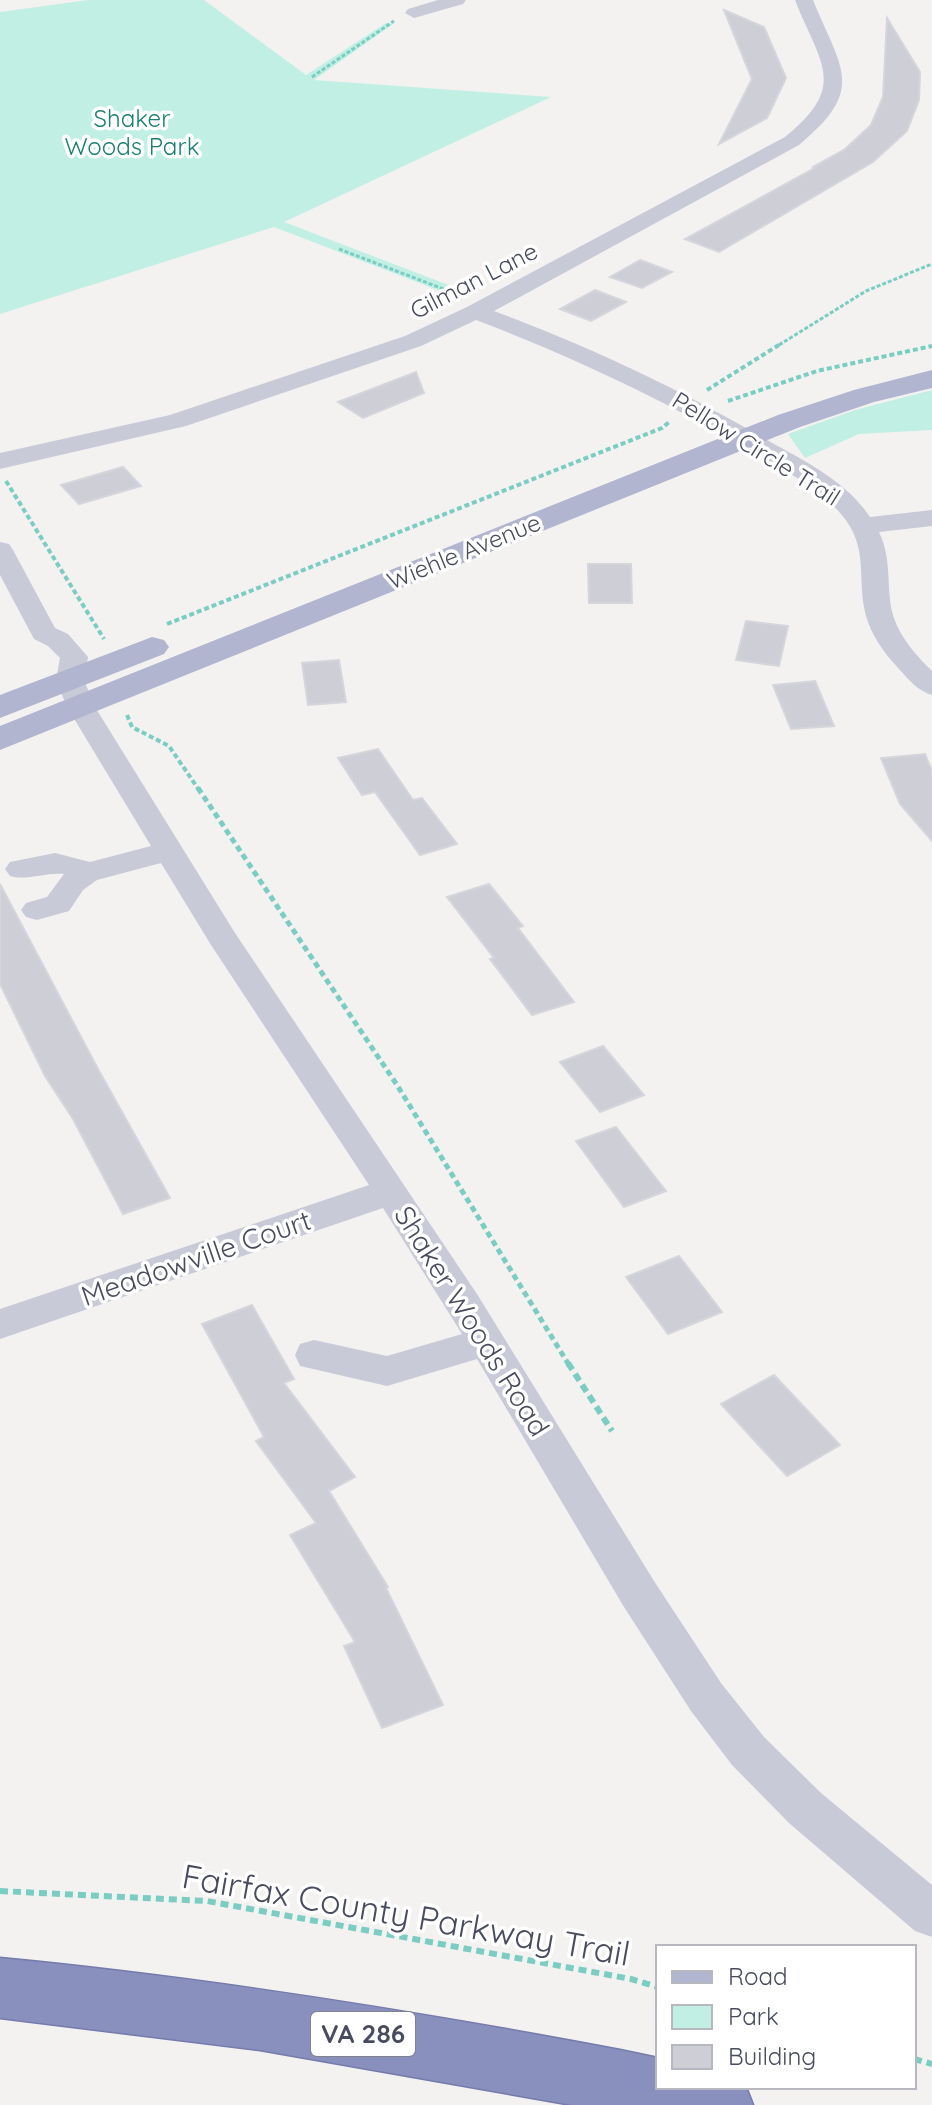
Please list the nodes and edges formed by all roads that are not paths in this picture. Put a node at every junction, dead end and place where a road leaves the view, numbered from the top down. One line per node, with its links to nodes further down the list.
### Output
1 (457, 0): 3 (street)
2 (804, 0): 4 (street, Gilman Lane)
3 (414, 13)
4 (480, 309): 7 (street, Pellow Circle Trail); 8 (street, Gilman Lane)
5 (932, 358): 7 (main road, Wiehle Avenue)
6 (932, 379): 7 (main road, Wiehle Avenue)
7 (729, 421): 10 (street, Pellow Circle Trail); 13 (main road, Wiehle Avenue)
8 (0, 461)
9 (932, 518): 10 (street)
10 (862, 526): 12 (street, Pellow Circle Trail)
11 (0, 550): 13 (street, Shaker Woods Road)
12 (932, 686)
13 (76, 693): 14 (main road, Wiehle Avenue); 15 (main road, Wiehle Avenue); 16 (street, Shaker Woods Road)
14 (0, 707)
15 (0, 739)
16 (170, 851): 18 (street); 20 (street, Shaker Woods Road)
17 (21, 869): 18 (street)
18 (86, 873): 19 (street)
19 (37, 910)
20 (392, 1191): 21 (street, Meadowville Court); 22 (street, Shaker Woods Road)
21 (0, 1324)
22 (486, 1341): 23 (street); 24 (street, Shaker Woods Road)
23 (314, 1355)
24 (932, 1915)
25 (0, 1988): 26 (highway, VA 286)
26 (721, 2105)

